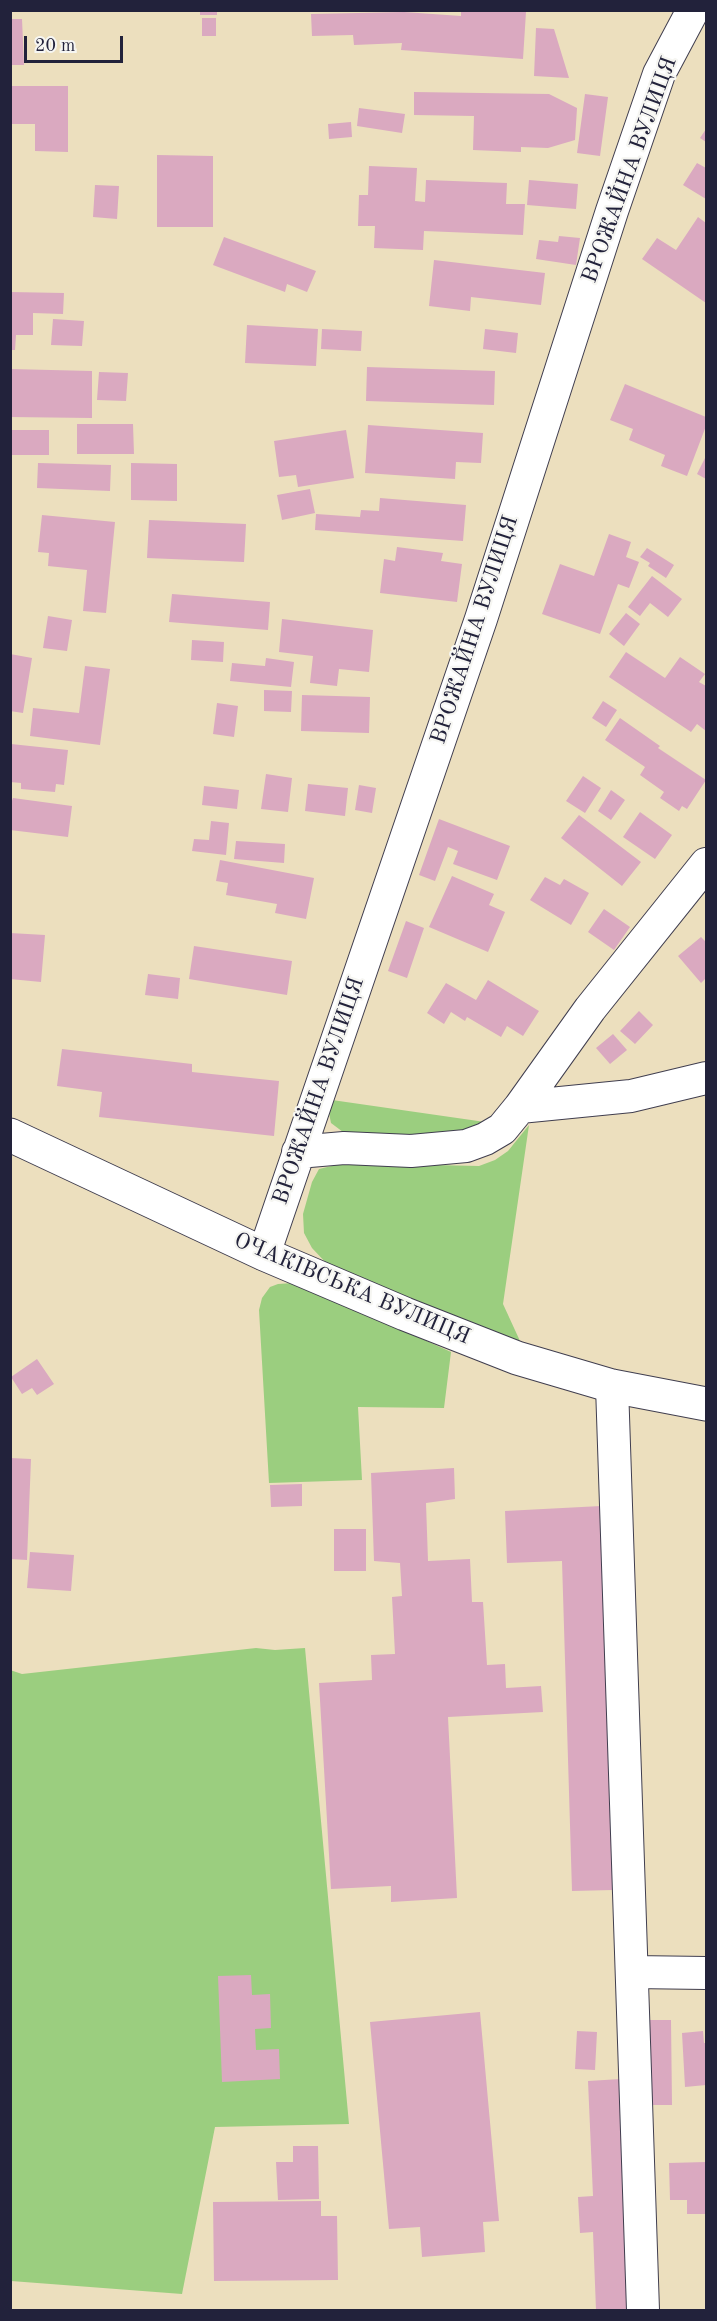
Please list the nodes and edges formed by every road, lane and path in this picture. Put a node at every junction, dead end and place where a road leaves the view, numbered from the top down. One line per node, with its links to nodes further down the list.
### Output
1 (693, 10): 6 (street, ВРОЖАЙНА ВУЛИЦЯ)
2 (706, 864): 4 (street)
3 (706, 1078): 4 (street)
4 (520, 1107): 6 (street)
5 (10, 1135): 7 (street, ОЧАКІВСЬКА ВУЛИЦЯ)
6 (298, 1152): 7 (street, ВРОЖАЙНА ВУЛИЦЯ)
7 (264, 1254): 8 (street, ОЧАКІВСЬКА ВУЛИЦЯ)
8 (612, 1386): 9 (street, ОЧАКІВСЬКА ВУЛИЦЯ); 10 (street)
9 (706, 1404)
10 (633, 1972): 11 (street); 12 (street)
11 (706, 1973)
12 (643, 2310)

